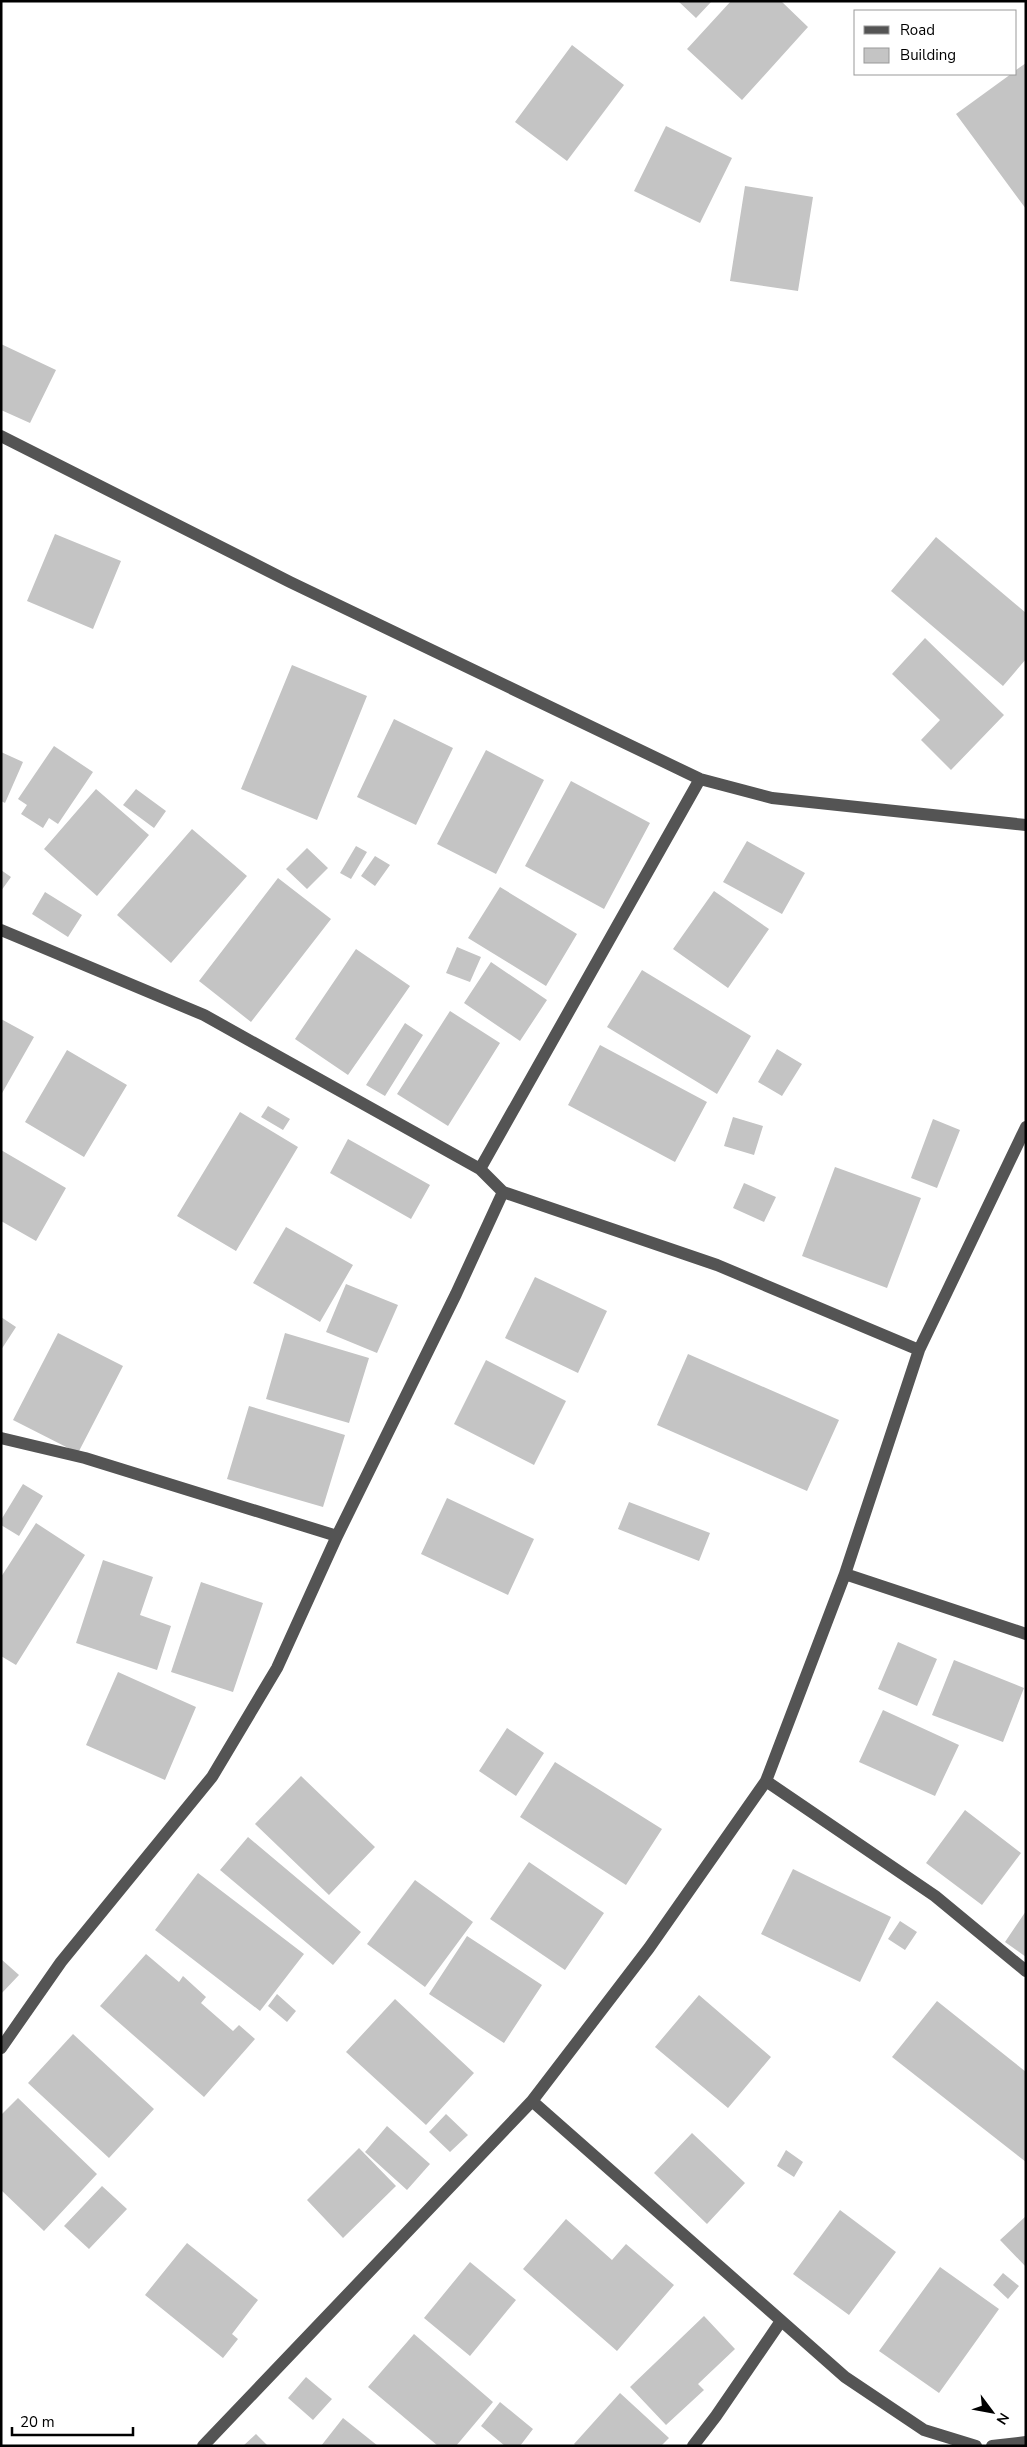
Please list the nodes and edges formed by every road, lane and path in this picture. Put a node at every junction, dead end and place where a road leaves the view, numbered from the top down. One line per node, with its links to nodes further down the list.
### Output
1 (1, 436): 2 (street)
2 (700, 779): 3 (street); 6 (street)
3 (1026, 825)
4 (1, 930): 6 (street)
5 (1026, 1127): 8 (street)
6 (480, 1169): 7 (street)
7 (503, 1192): 8 (street); 10 (street)
8 (919, 1350): 11 (street)
9 (1, 1438): 10 (street)
10 (337, 1536): 15 (street)
11 (845, 1574): 12 (street); 13 (street)
12 (1026, 1634)
13 (766, 1781): 14 (street); 16 (street)
14 (1026, 1971)
15 (1, 2048)
16 (532, 2101): 17 (street); 19 (street)
17 (781, 2321): 20 (street); 21 (street)
18 (1026, 2442): 22 (street)
19 (203, 2446)
20 (693, 2446)
21 (976, 2446)
22 (992, 2446)

